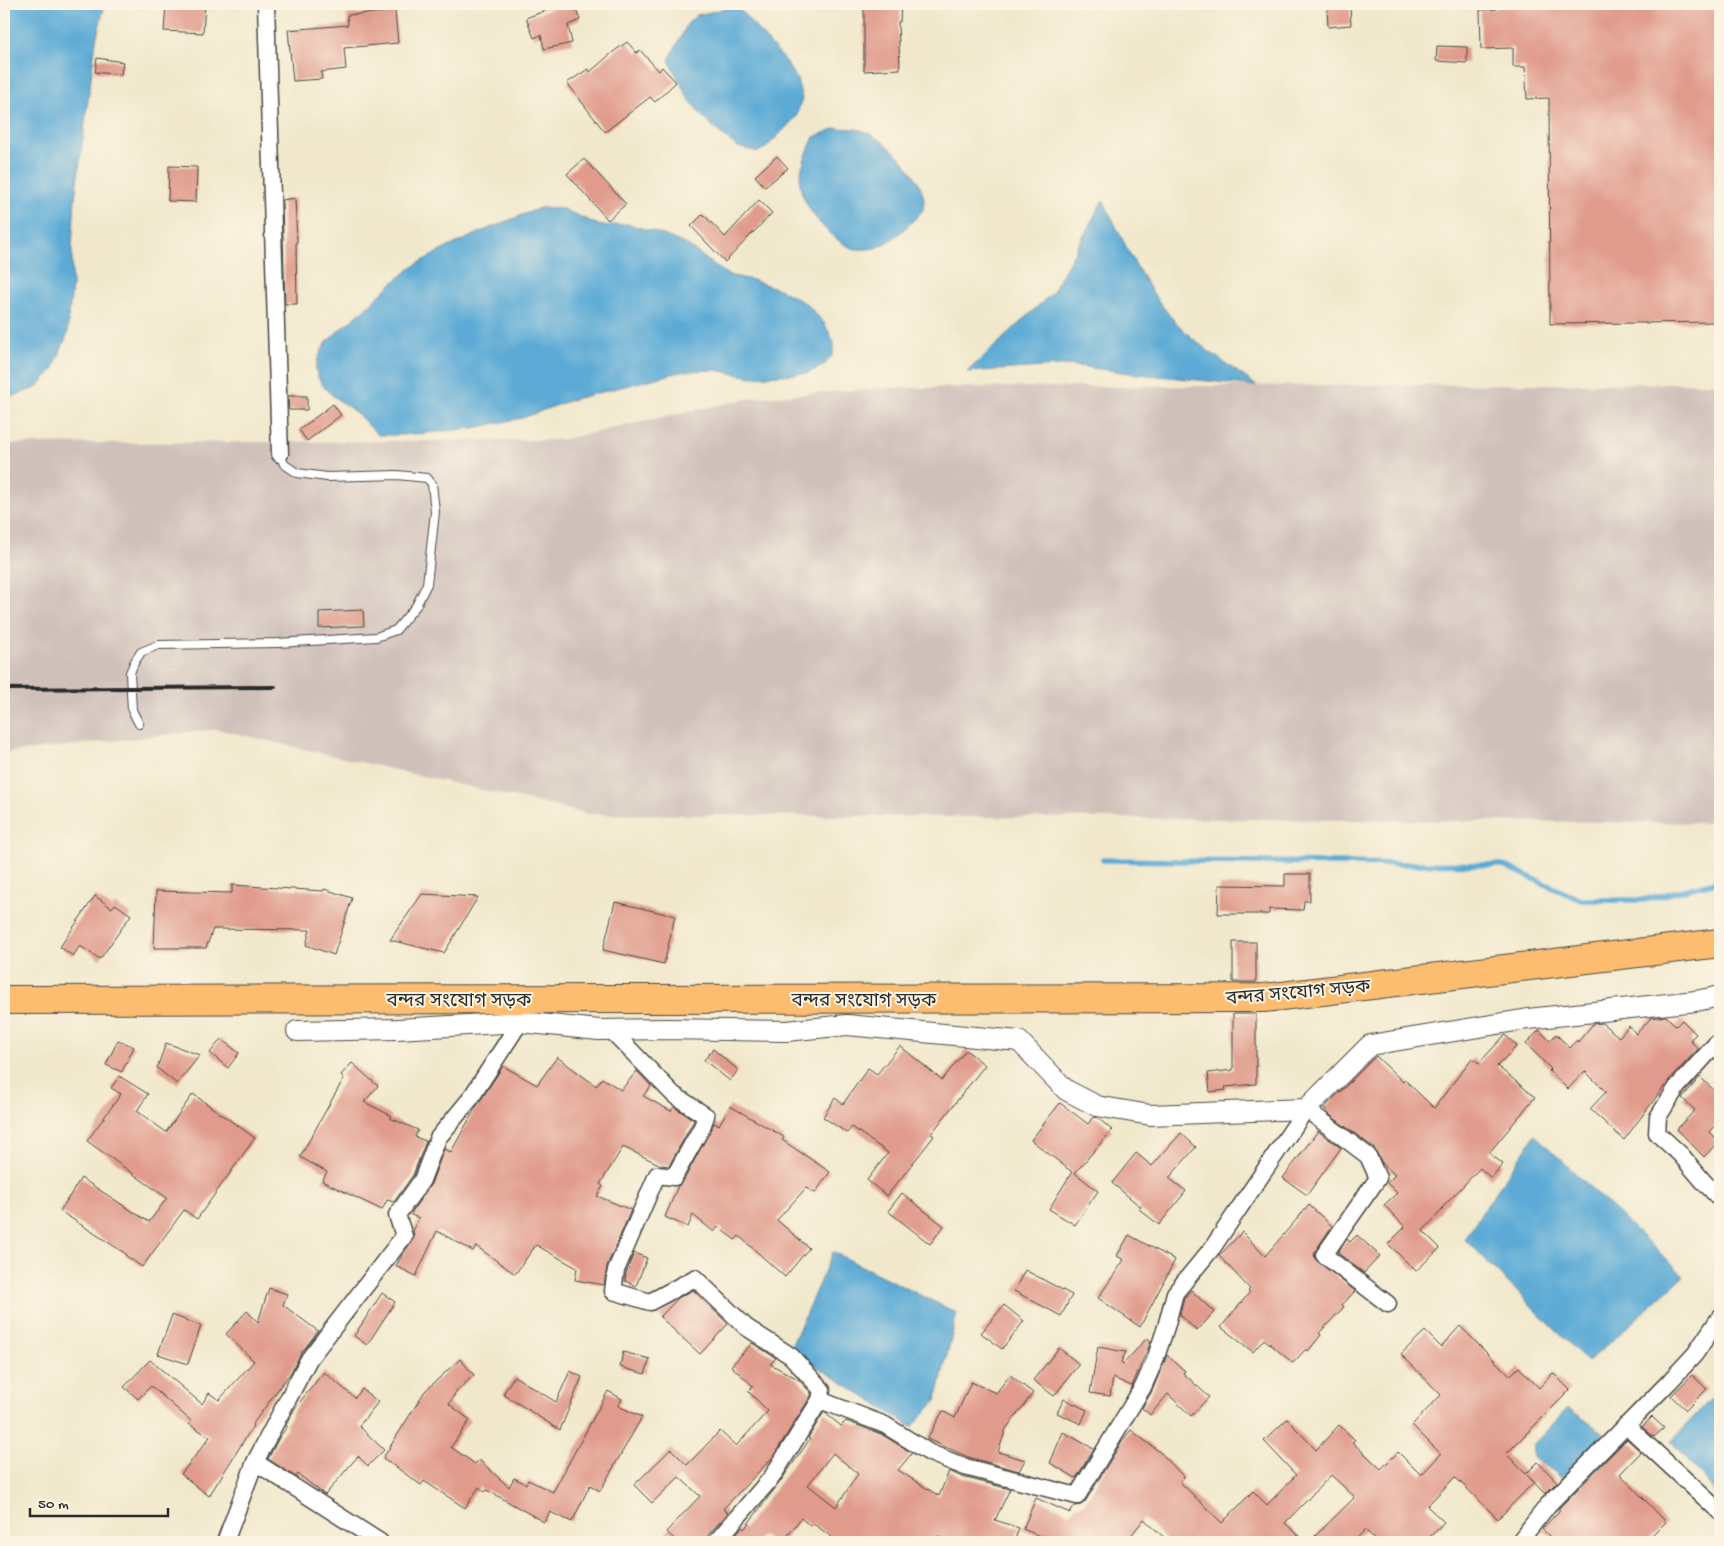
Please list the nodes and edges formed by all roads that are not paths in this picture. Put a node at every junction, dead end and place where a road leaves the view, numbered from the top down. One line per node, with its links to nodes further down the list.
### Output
1 (266, 4): 2 (street)
2 (280, 454): 3 (lane)
3 (139, 724)
4 (1720, 943): 6 (highway, বন্দর সংযোগ সড়ক)
5 (1720, 996): 11 (street)
6 (4, 1000)
7 (520, 1022): 8 (street); 9 (street); 17 (street)
8 (611, 1030): 11 (street); 15 (street)
9 (297, 1032)
10 (1716, 1044): 12 (street)
11 (1306, 1109): 13 (street); 15 (street)
12 (1720, 1199)
13 (1388, 1304)
14 (1720, 1317): 16 (street)
15 (820, 1400): 21 (street)
16 (1626, 1425): 18 (street); 22 (street)
17 (256, 1462): 19 (street); 20 (street)
18 (1720, 1512)
19 (225, 1542)
20 (380, 1542)
21 (716, 1542)
22 (1520, 1542)

